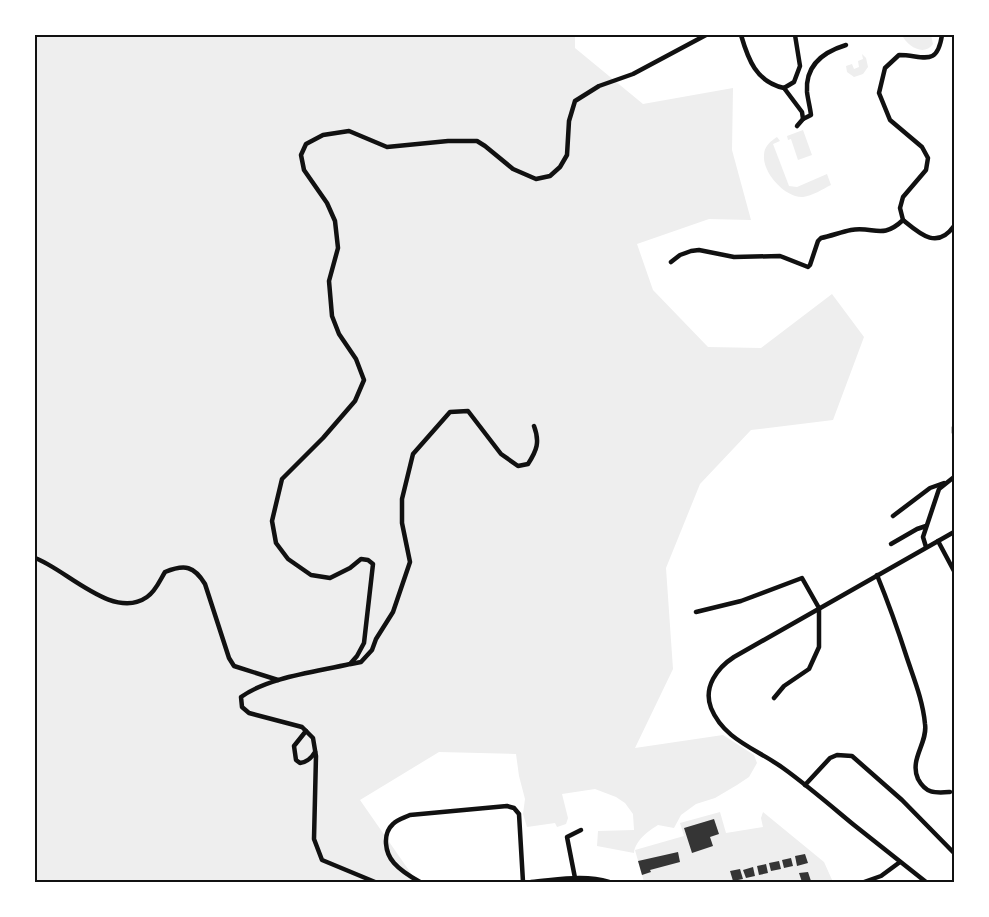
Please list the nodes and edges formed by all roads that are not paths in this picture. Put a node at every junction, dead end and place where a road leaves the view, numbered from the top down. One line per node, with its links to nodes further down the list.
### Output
1 (706, 35): 28 (street)
2 (741, 35): 6 (street)
3 (795, 35): 6 (street)
4 (942, 35): 9 (street)
5 (846, 45): 7 (street)
6 (784, 88): 7 (street)
7 (803, 119): 8 (street)
8 (797, 126)
9 (904, 220): 10 (street); 11 (street)
10 (954, 226)
11 (671, 262)
12 (534, 426): 28 (street)
13 (954, 427): 14 (street)
14 (954, 433)
15 (954, 477): 16 (street)
16 (946, 483): 17 (street); 18 (street)
17 (893, 516)
18 (926, 526): 21 (street); 22 (street)
19 (954, 532): 20 (street)
20 (938, 541): 22 (street); 24 (street)
21 (891, 544)
22 (926, 547): 25 (street)
23 (35, 558): 29 (street)
24 (954, 570)
25 (877, 575): 26 (street); 34 (street)
26 (819, 608): 27 (street); 30 (street); 33 (street)
27 (696, 612)
28 (350, 664): 29 (street)
29 (279, 680): 31 (street)
30 (774, 698)
31 (306, 731): 32 (street); 32 (street)
32 (315, 751): 39 (street)
33 (805, 785): 36 (street); 37 (street)
34 (950, 792)
35 (581, 830): 38 (street)
36 (954, 853)
37 (900, 862): 44 (street); 45 (street)
38 (575, 878): 42 (street); 43 (street)
39 (375, 882)
40 (420, 882): 41 (street)
41 (523, 882)
42 (531, 882)
43 (609, 882)
44 (864, 882)
45 (926, 882)

